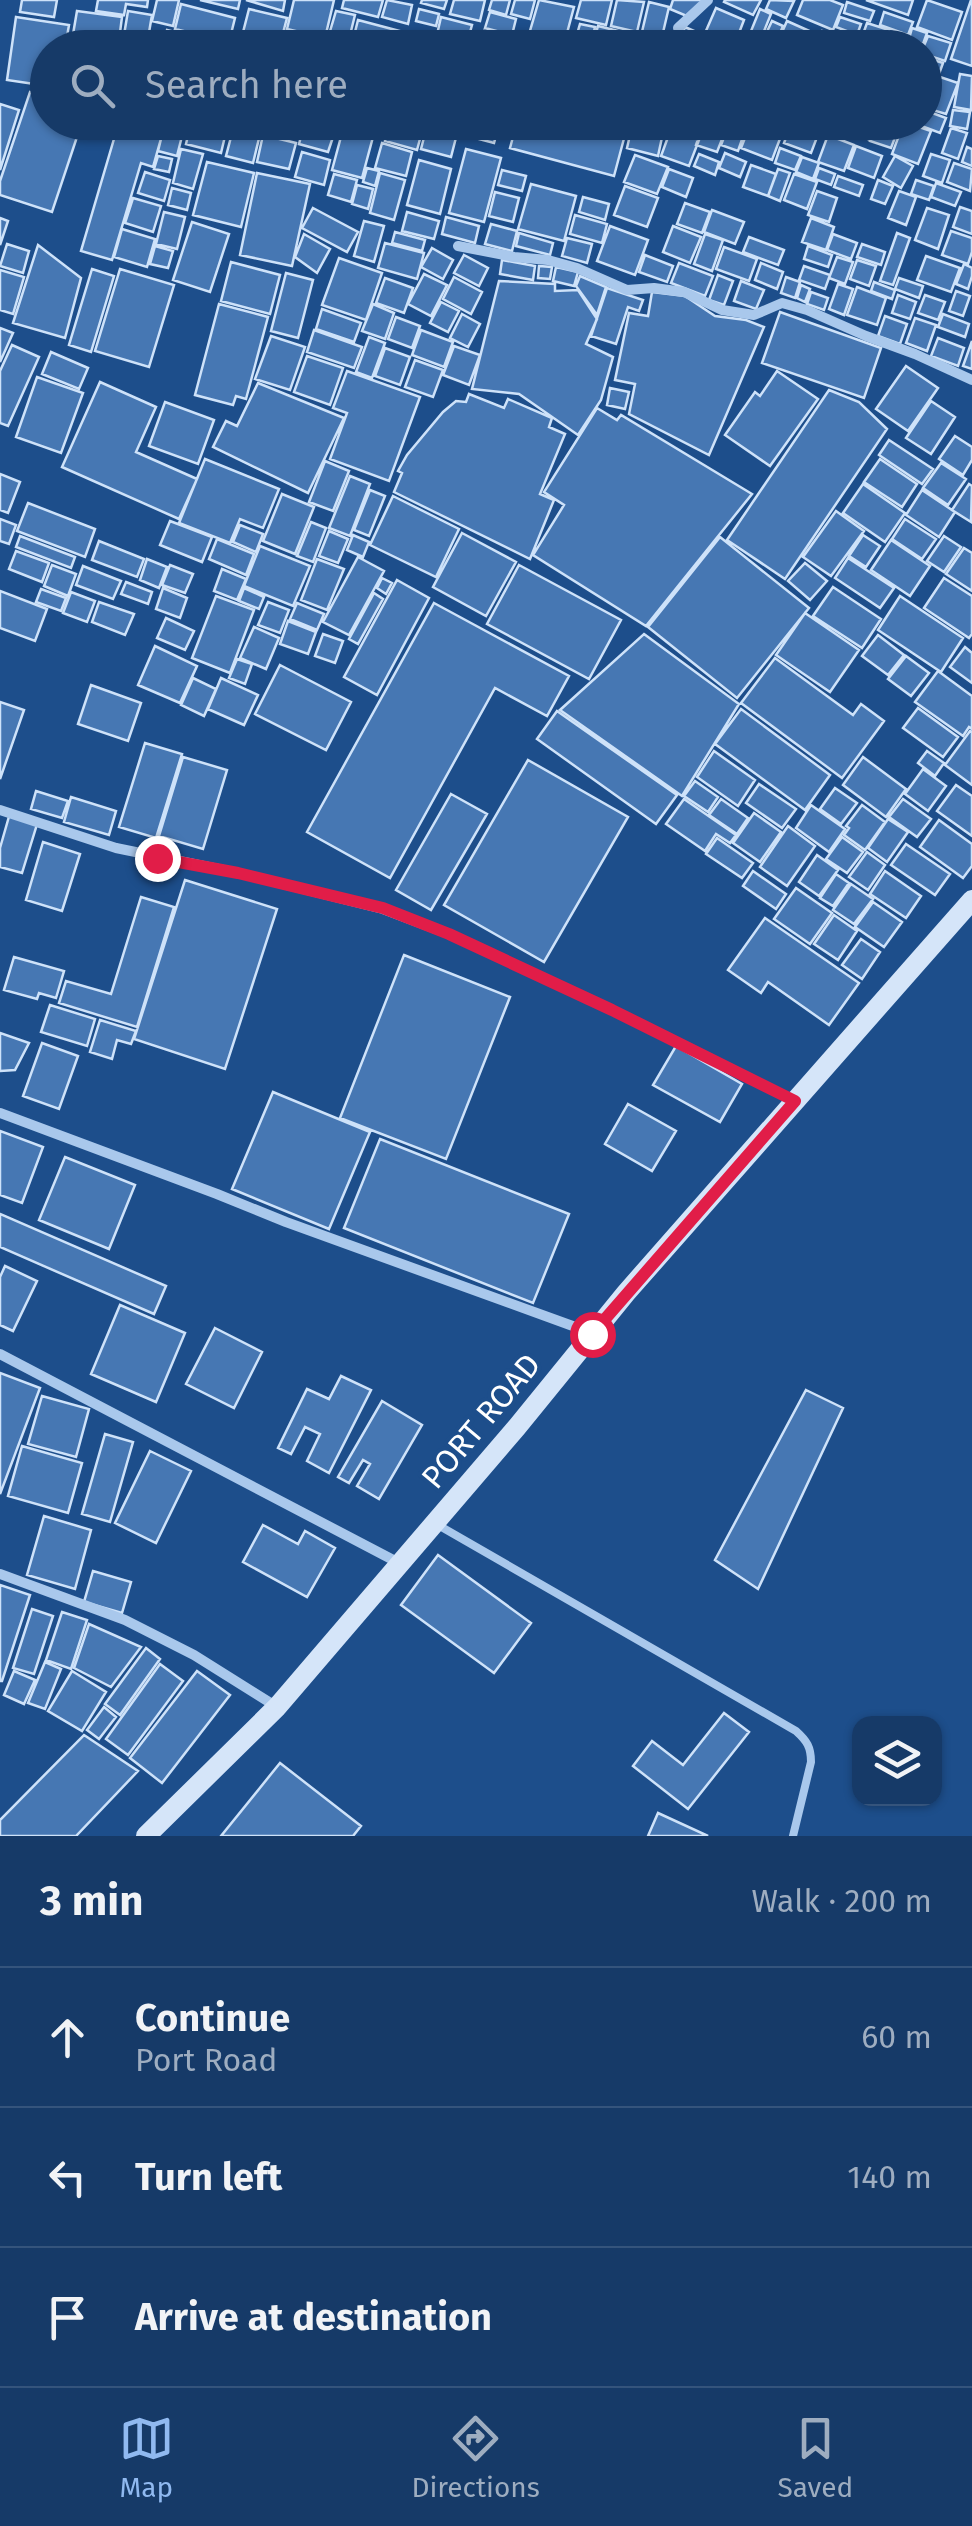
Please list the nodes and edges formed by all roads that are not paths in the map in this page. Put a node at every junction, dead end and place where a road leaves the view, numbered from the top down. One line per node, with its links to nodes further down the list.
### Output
1 (708, 0): 2 (street)
2 (678, 28)
3 (458, 246): 4 (street)
4 (972, 380)
5 (0, 810): 7 (street)
6 (972, 900): 7 (main road, PORT ROAD)
7 (795, 1101): 9 (main road, PORT ROAD)
8 (0, 1113): 9 (street)
9 (592, 1334): 11 (main road, PORT ROAD)
10 (0, 1354): 12 (street)
11 (434, 1523): 12 (main road, PORT ROAD); 16 (lane)
12 (400, 1564): 14 (main road, PORT ROAD)
13 (0, 1574): 14 (street)
14 (277, 1707): 15 (main road, PORT ROAD)
15 (146, 1836)
16 (793, 1836)

